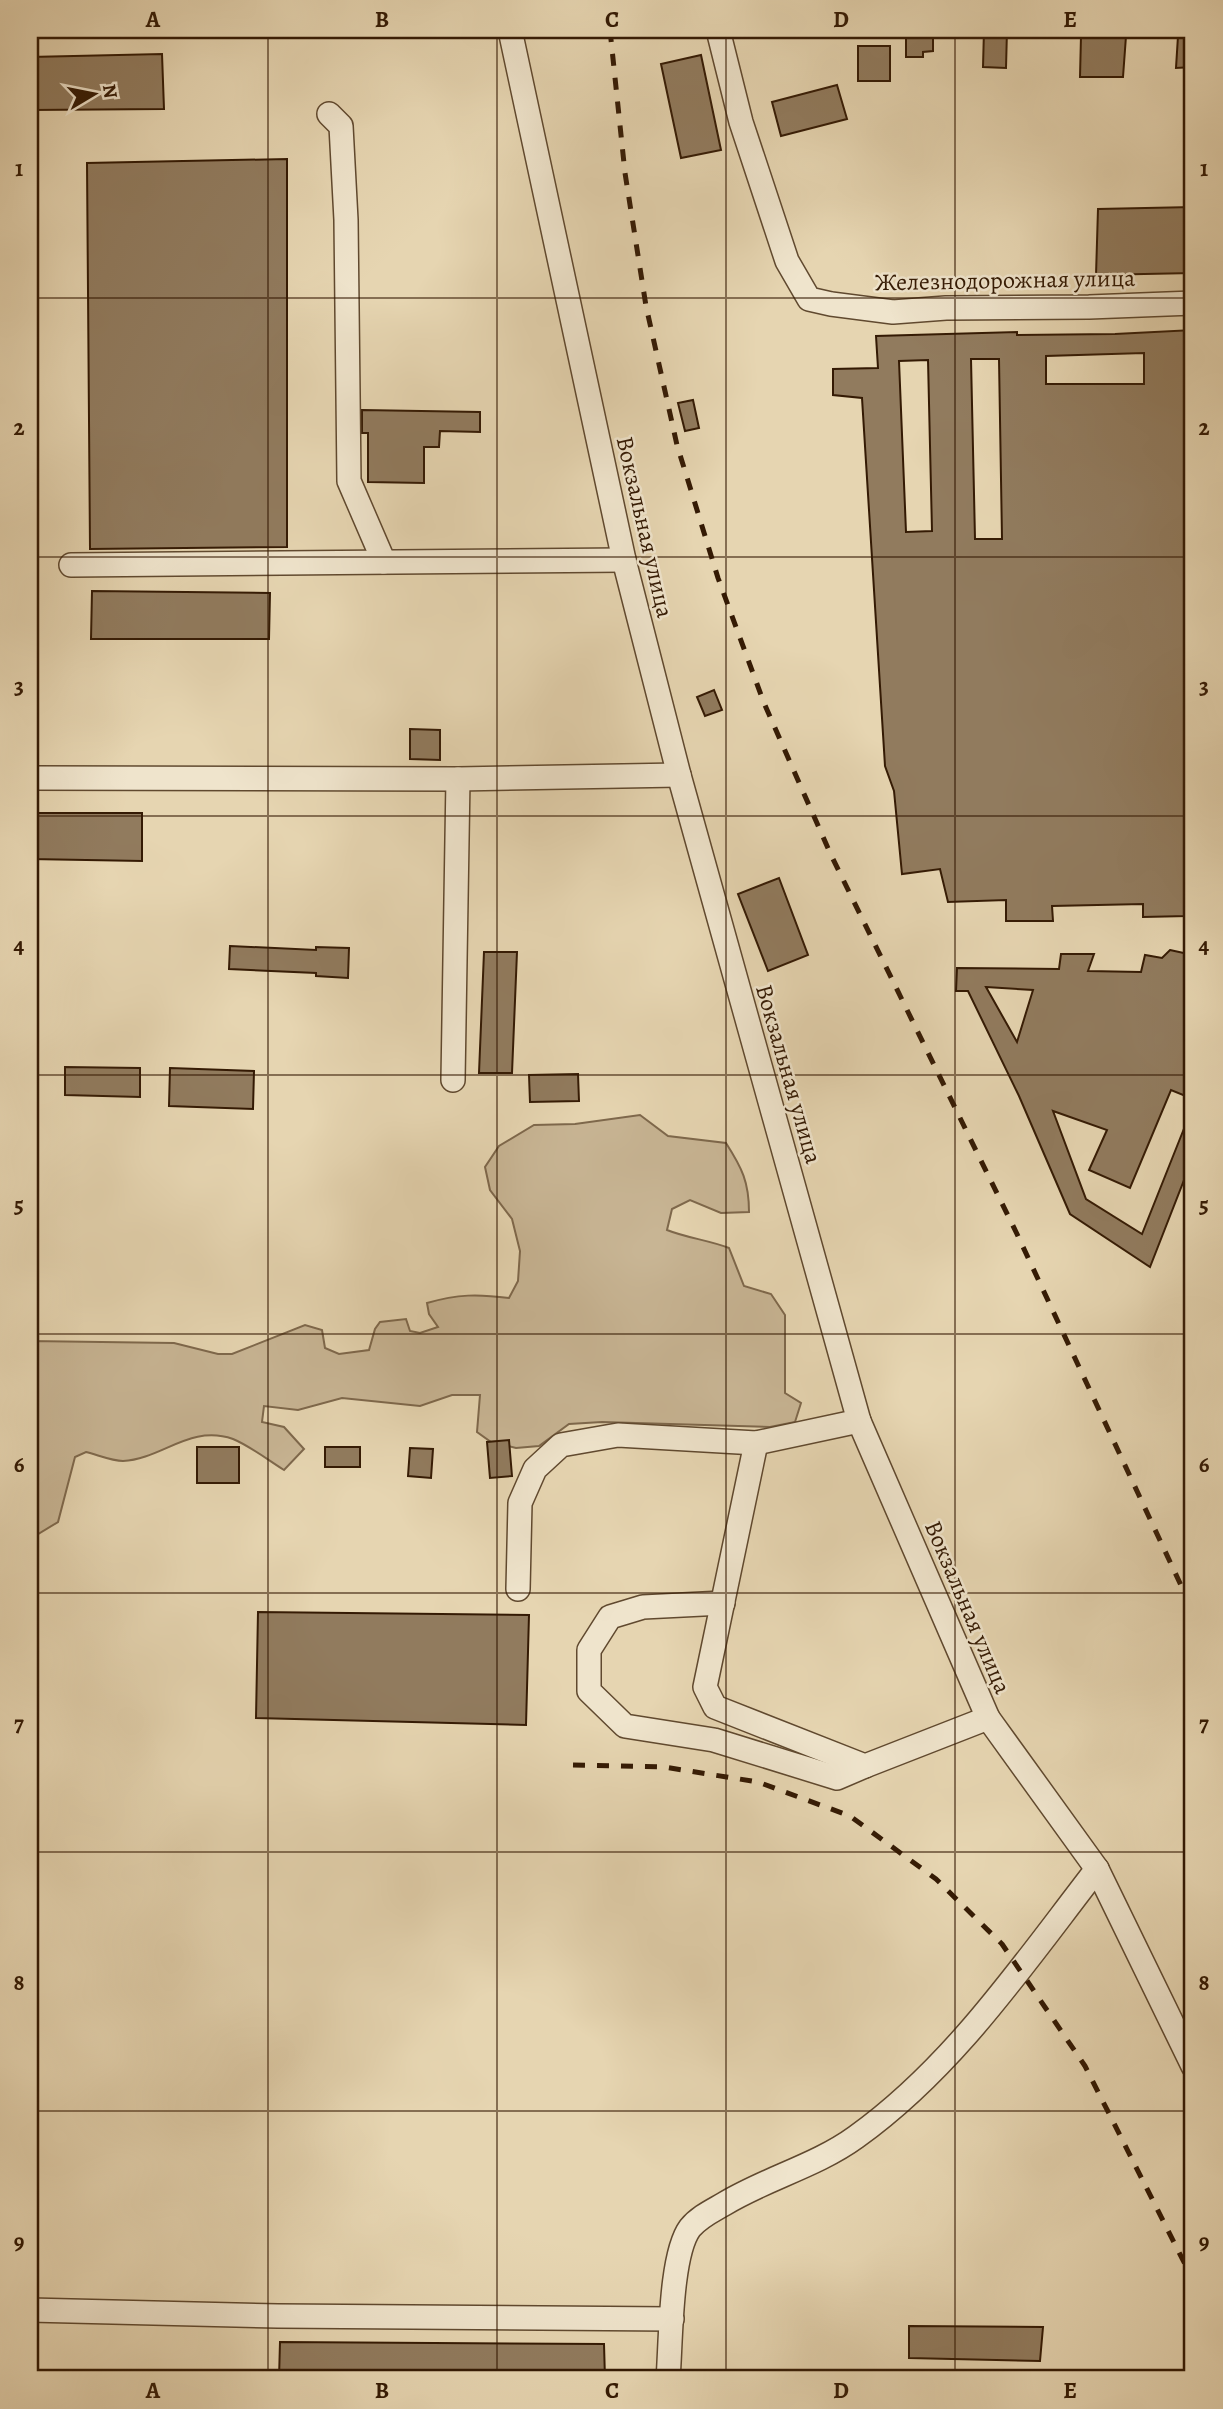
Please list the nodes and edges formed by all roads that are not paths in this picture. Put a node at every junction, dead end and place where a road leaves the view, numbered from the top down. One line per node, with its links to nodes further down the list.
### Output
1 (510, 30): 5 (street, Вокзальная улица)
2 (718, 30): 4 (street, Железнодорожная улица)
3 (329, 114): 6 (street)
4 (1193, 303)
5 (624, 560): 6 (street); 8 (street, Вокзальная улица)
6 (384, 562): 7 (street)
7 (71, 565)
8 (679, 775): 10 (street); 12 (street, Вокзальная улица)
9 (30, 778): 10 (street)
10 (458, 779): 11 (street)
11 (453, 1080)
12 (859, 1420): 13 (street); 16 (street, Вокзальная улица)
13 (756, 1443): 14 (street); 15 (street)
14 (518, 1589)
15 (723, 1603): 17 (street); 17 (street)
16 (988, 1718): 17 (street); 18 (street, Вокзальная улица)
17 (864, 1766)
18 (1097, 1869): 19 (street, Вокзальная улица); 21 (street)
19 (1193, 2066)
20 (30, 2310): 21 (street)
21 (672, 2319): 22 (street)
22 (668, 2379)

